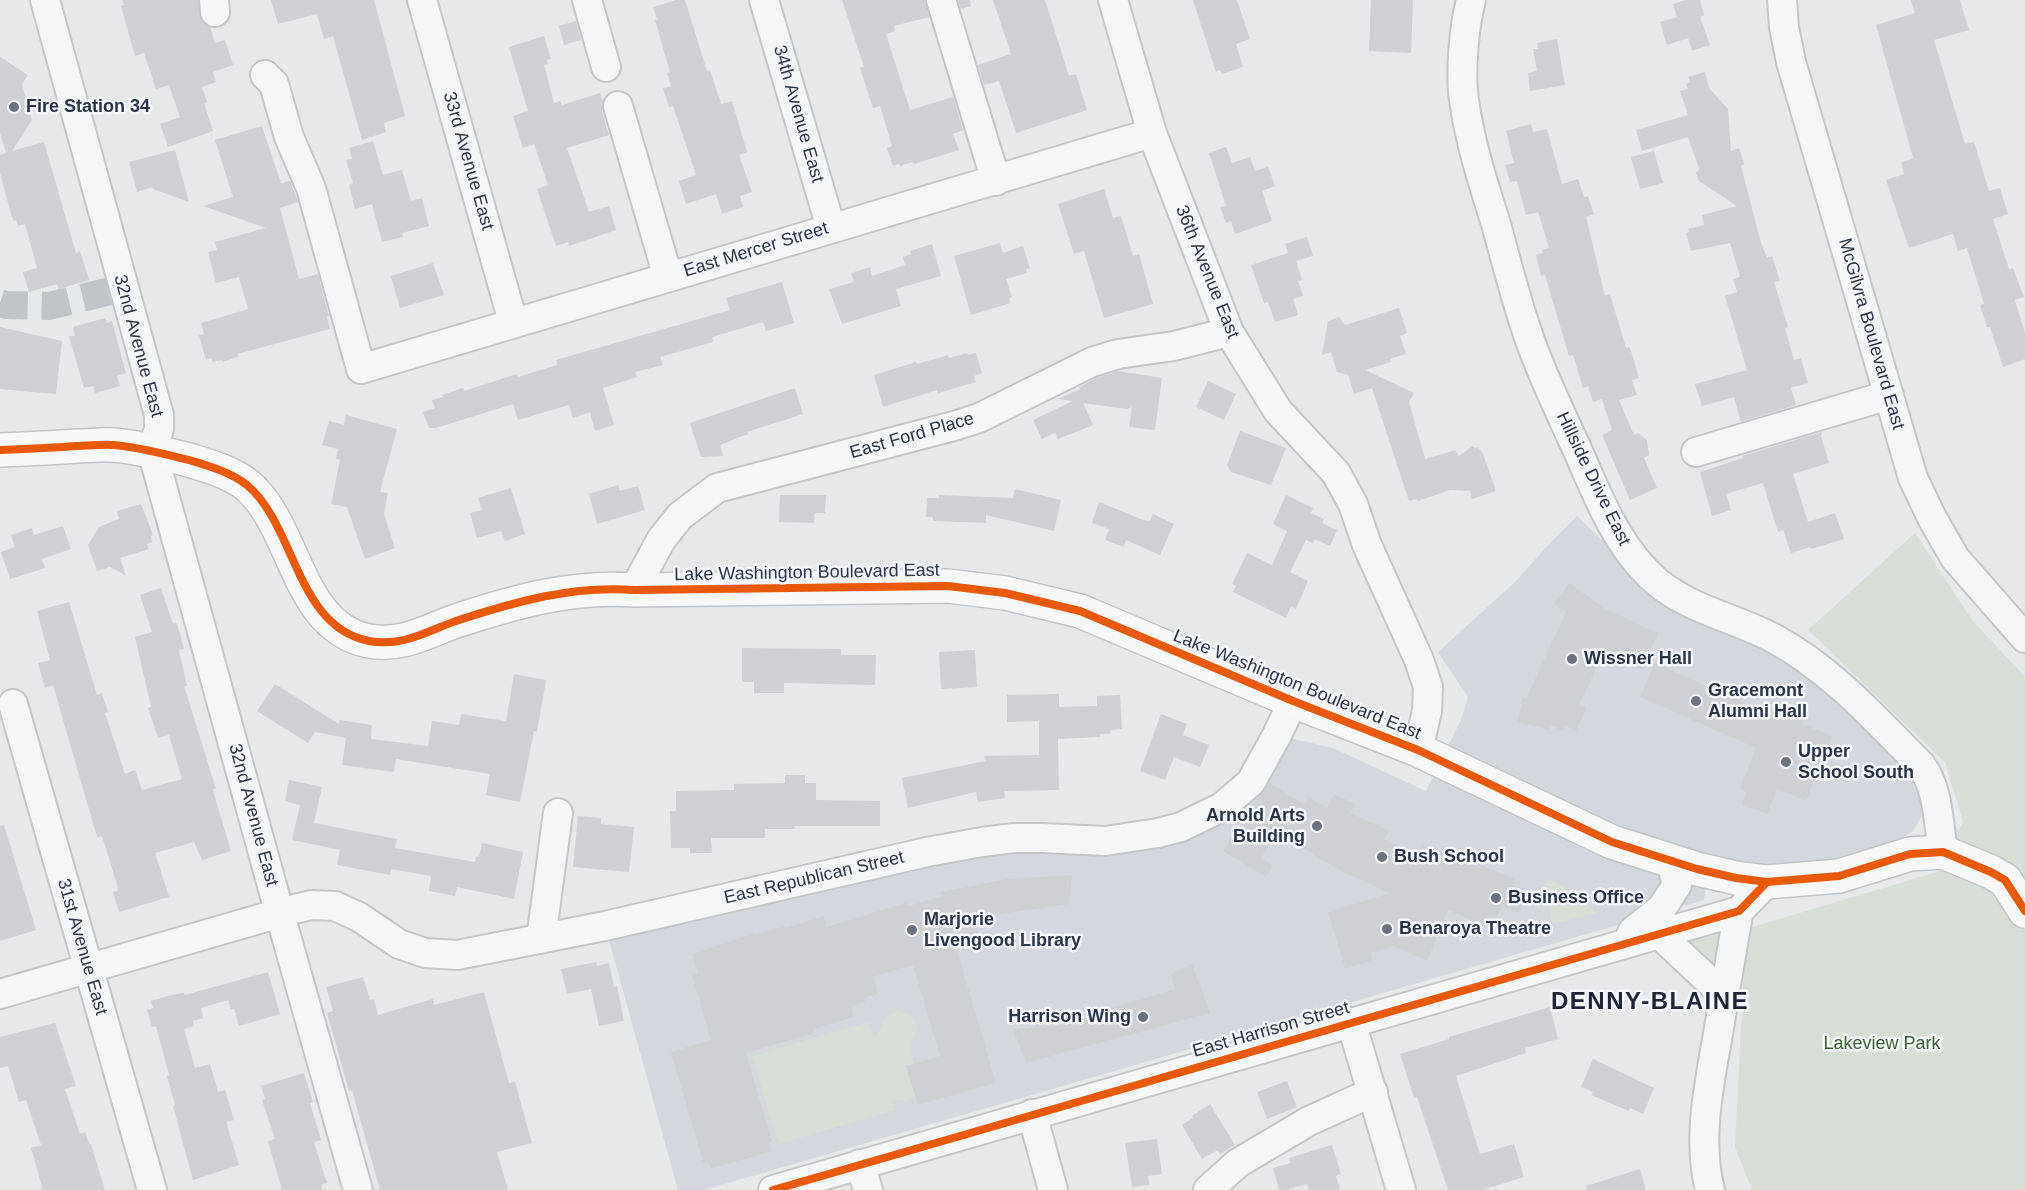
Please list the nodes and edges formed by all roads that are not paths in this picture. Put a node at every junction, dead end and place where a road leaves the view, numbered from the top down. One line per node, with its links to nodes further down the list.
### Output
1 (45, 0): 20 (street, 32nd Avenue East)
2 (422, 0): 16 (street, 33rd Avenue East)
3 (587, 0): 9 (street)
4 (764, 0): 14 (street, 34th Avenue East)
5 (941, 0): 13 (street)
6 (1113, 0): 12 (street, 36th Avenue East)
7 (1471, 0): 28 (street, Hillside Drive East)
8 (1782, 0): 18 (street, McGilvra Boulevard East)
9 (606, 67)
10 (265, 75): 16 (street, East Mercer Street)
11 (618, 106): 15 (street)
12 (1152, 133): 13 (street, East Mercer Street); 17 (street, 36th Avenue East)
13 (996, 181): 14 (street, East Mercer Street)
14 (831, 228): 15 (street, East Mercer Street)
15 (668, 277): 16 (street, East Mercer Street)
16 (513, 322)
17 (1229, 332): 22 (street, East Ford Place); 26 (street, 36th Avenue East)
18 (1889, 395): 21 (street); 23 (street, McGilvra Boulevard East)
19 (0, 450): 20 (main road, Lake Washington Boulevard East)
20 (152, 450): 22 (main road, Lake Washington Boulevard East); 33 (street, 32nd Avenue East)
21 (1696, 452)
22 (634, 590): 24 (main road, Lake Washington Boulevard East)
23 (2025, 638)
24 (1293, 701): 26 (main road, Lake Washington Boulevard East); 35 (street, East Republican Street)
25 (13, 704): 37 (street, 31st Avenue East)
26 (1418, 750): 29 (main road, Lake Washington Boulevard East)
27 (558, 813): 35 (street)
28 (1943, 852): 30 (main road, Lake Washington Boulevard East); 32 (main road, Lake Washington Boulevard East)
29 (1671, 861): 30 (main road, Lake Washington Boulevard East); 36 (street)
30 (1767, 882): 31 (street, East Harrison Street)
31 (1739, 911): 34 (street, East Harrison Street); 39 (street)
32 (2025, 911)
33 (280, 912): 35 (street, East Republican Street); 37 (street, East Republican Street); 45 (street, 32nd Avenue East)
34 (1659, 934): 36 (street, East Harrison Street); 39 (street)
35 (541, 939)
36 (1627, 944): 40 (street, East Harrison Street)
37 (87, 969): 38 (street, East Republican Street); 44 (street, 31st Avenue East)
38 (0, 994)
39 (1724, 995): 50 (street)
40 (1351, 1022): 41 (street); 42 (street, East Harrison Street)
41 (1373, 1092): 48 (street); 49 (street)
42 (1032, 1114): 43 (street, East Harrison Street); 47 (street)
43 (864, 1177): 46 (street, East Harrison Street)
44 (152, 1190)
45 (358, 1190)
46 (774, 1190)
47 (1053, 1190)
48 (1208, 1190)
49 (1401, 1190)
50 (1710, 1190)

